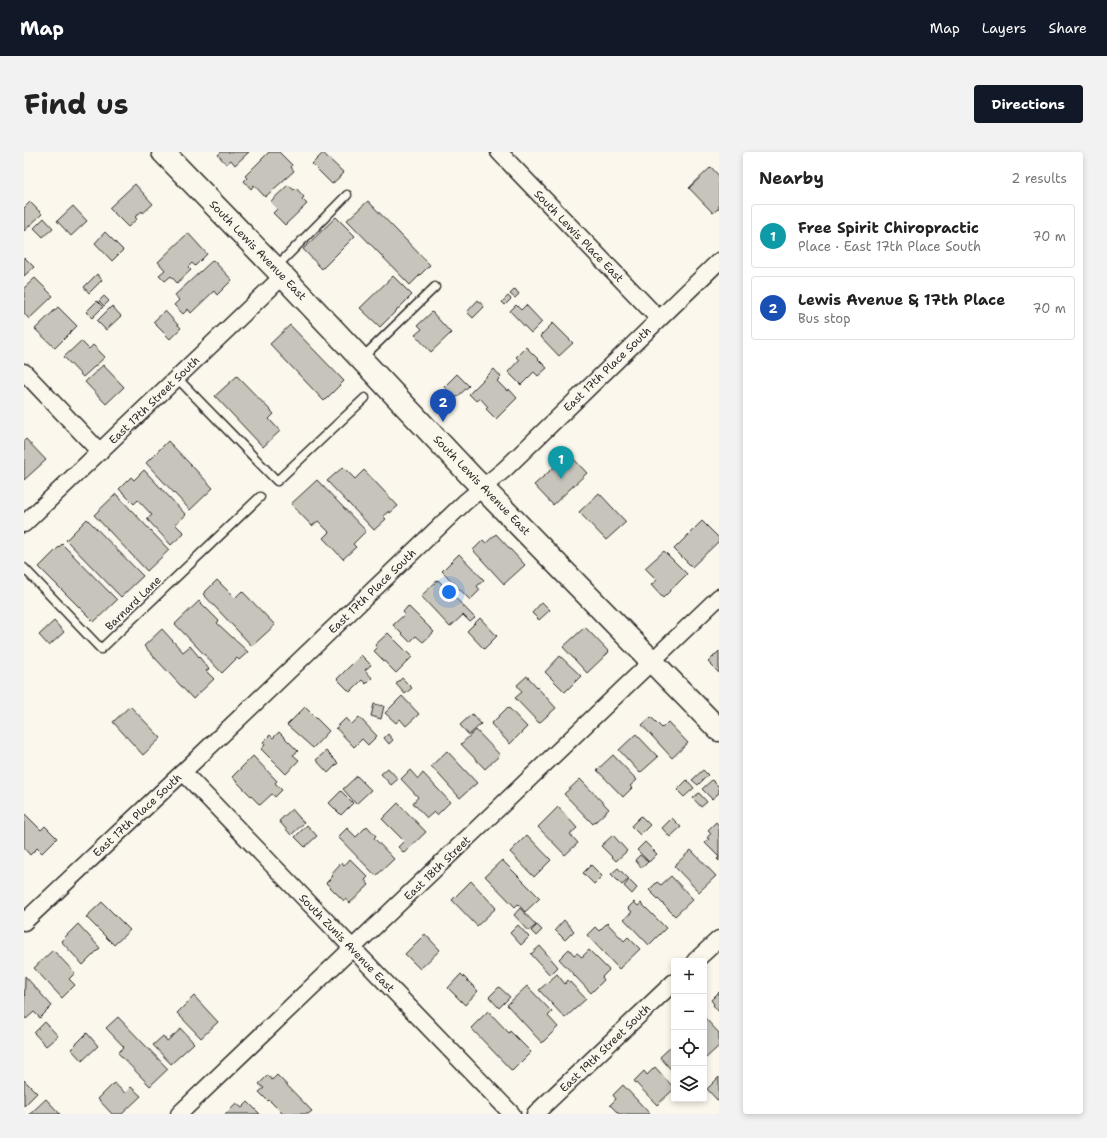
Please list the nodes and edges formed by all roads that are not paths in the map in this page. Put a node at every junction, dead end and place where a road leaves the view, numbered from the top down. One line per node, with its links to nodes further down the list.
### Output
1 (163, 152): 5 (main road, South Lewis Avenue East)
2 (499, 152): 7 (street, South Lewis Place East)
3 (347, 195): 5 (lane)
4 (719, 261): 7 (street, East 17th Place South)
5 (279, 272): 8 (main road, South Lewis Avenue East); 10 (street, East 17th Street South)
6 (435, 288): 8 (lane)
7 (659, 319): 13 (street, East 17th Place South)
8 (362, 359): 13 (main road, South Lewis Avenue East)
9 (24, 372): 12 (street)
10 (177, 378): 11 (lane); 12 (street, East 17th Street South)
11 (364, 398)
12 (100, 452): 15 (street, East 17th Street South)
13 (483, 487): 18 (main road, South Lewis Avenue East); 20 (street, East 17th Place South)
14 (260, 497): 16 (lane, Barnard Lane)
15 (24, 524)
16 (24, 568)
17 (719, 598): 18 (street, East 18th Street)
18 (653, 661): 19 (main road, South Lewis Avenue East); 23 (street, East 18th Street)
19 (719, 730)
20 (183, 772): 21 (street, East 17th Place South); 23 (street, South Zunis Avenue East)
21 (24, 922)
22 (719, 939): 24 (street)
23 (353, 949): 26 (street, East 18th Street); 27 (street, South Zunis Avenue East)
24 (699, 958)
25 (671, 985): 28 (street, East 19th Street South)
26 (179, 1114)
27 (512, 1114)
28 (535, 1114)

